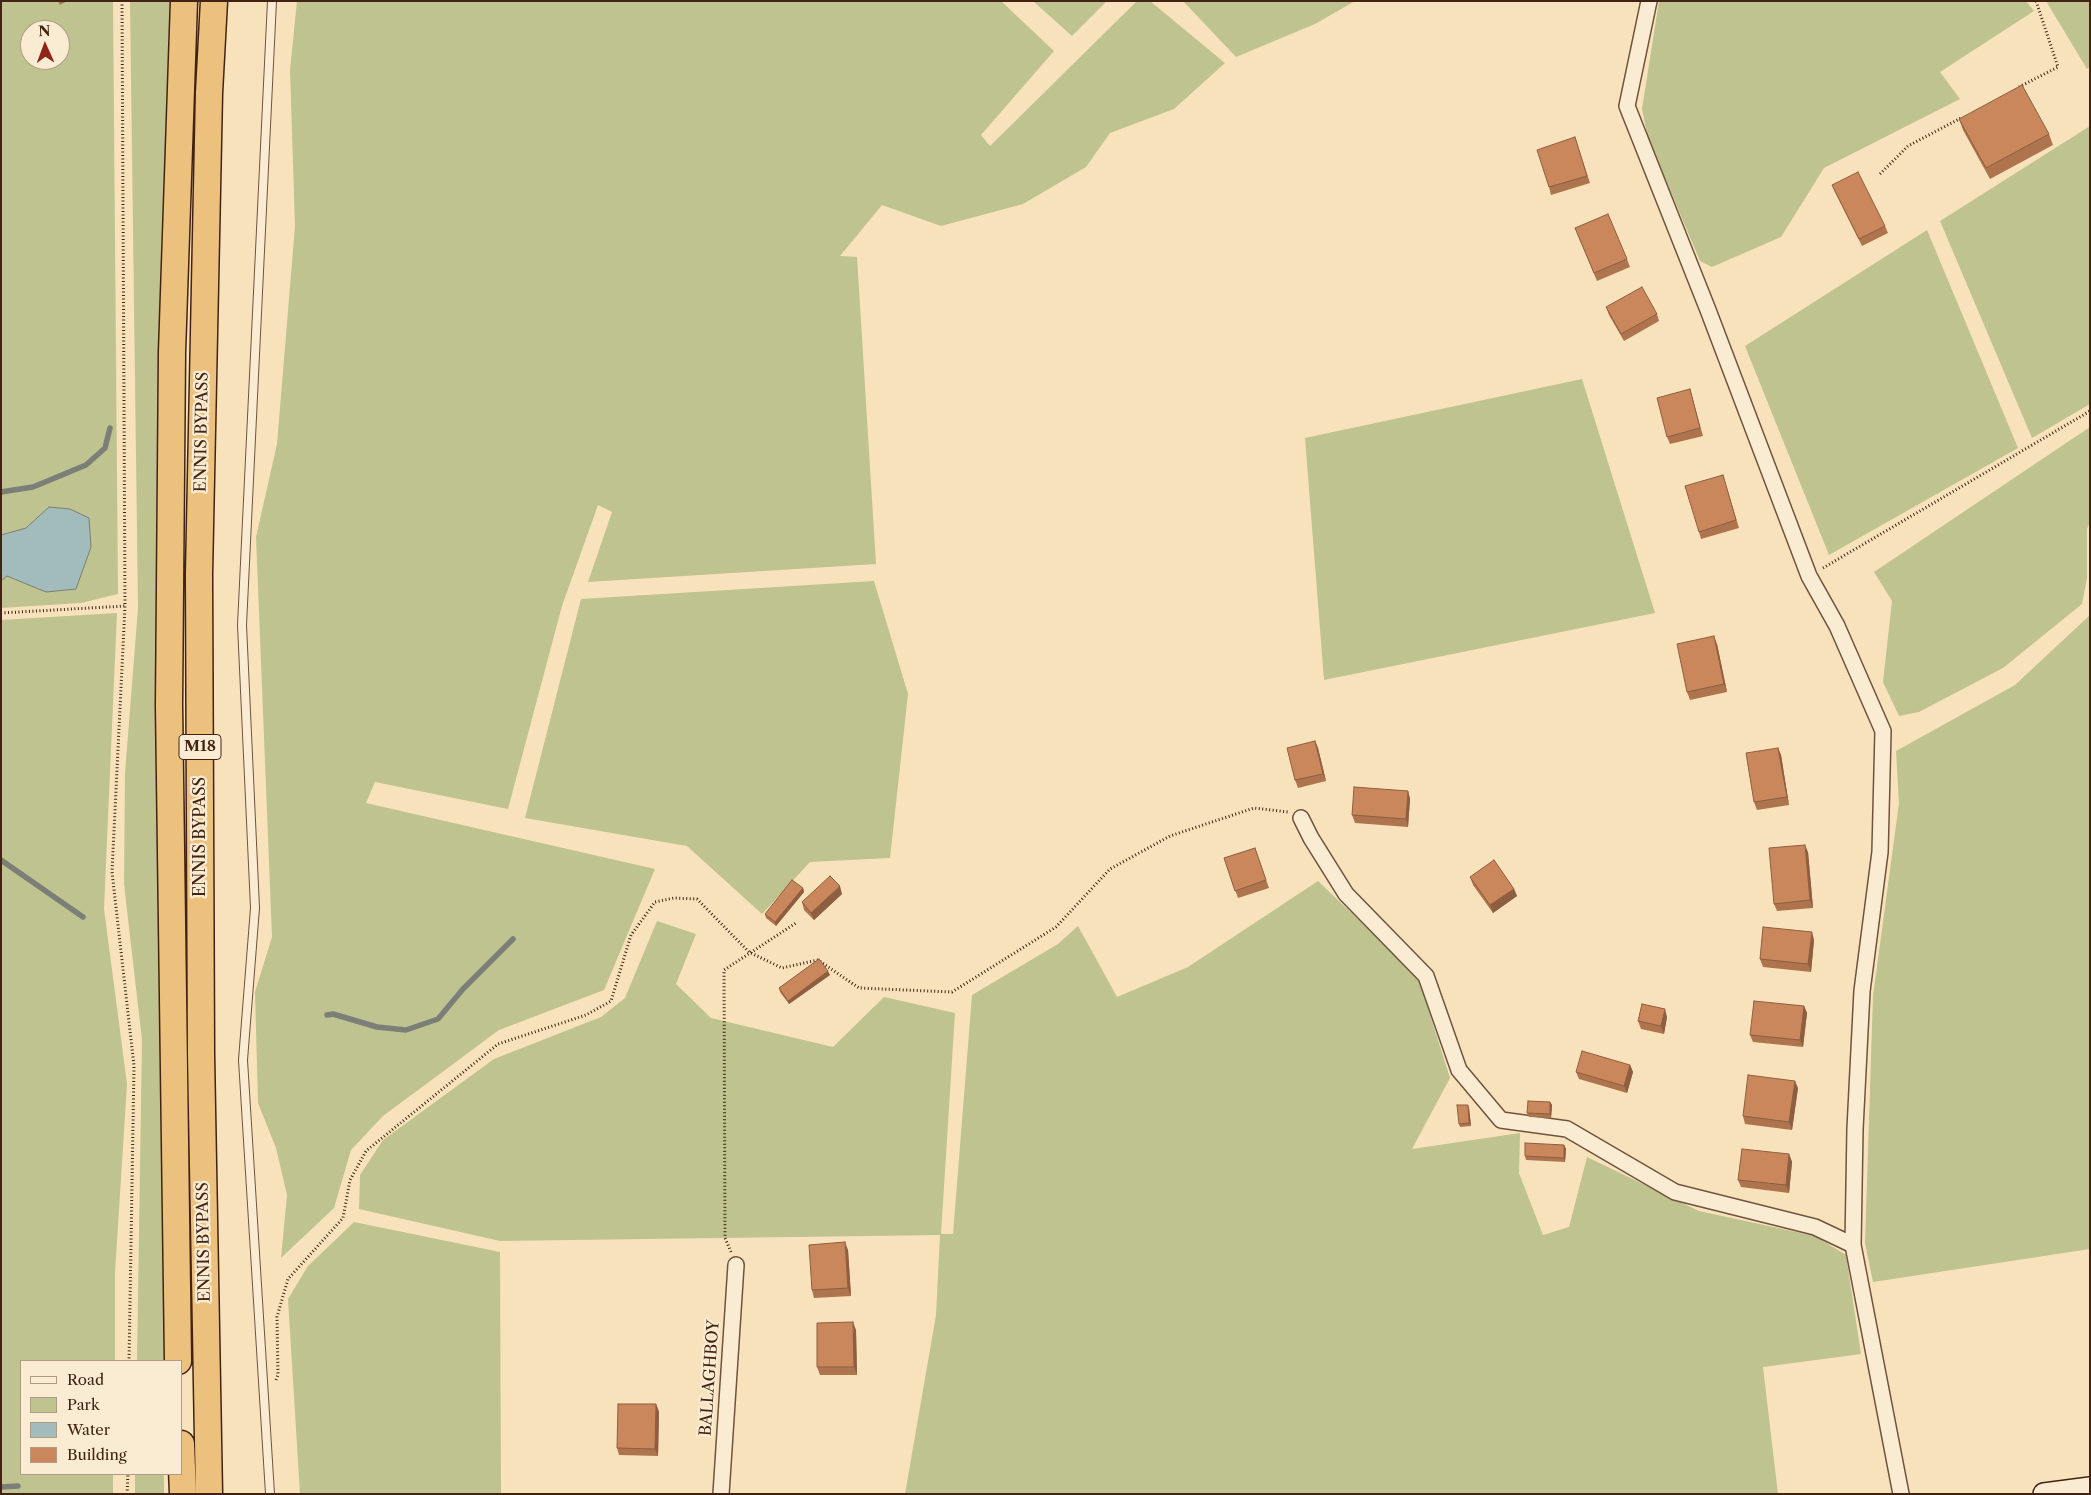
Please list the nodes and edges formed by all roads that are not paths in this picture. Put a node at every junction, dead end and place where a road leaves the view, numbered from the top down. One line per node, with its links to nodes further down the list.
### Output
1 (184, 1): 8 (highway, ENNIS BYPASS / M18)
2 (214, 1): 12 (highway, ENNIS BYPASS / M18)
3 (272, 1): 13 (lane)
4 (1649, 1): 6 (street)
5 (1301, 818): 6 (street)
6 (1853, 1245): 15 (street)
7 (736, 1265): 14 (street, BALLAGHBOY)
8 (178, 1360)
9 (182, 1469): 11 (highway)
10 (2090, 1488): 16 (main road)
11 (183, 1494)
12 (209, 1494)
13 (270, 1494)
14 (721, 1494)
15 (1901, 1494)
16 (2044, 1494)

